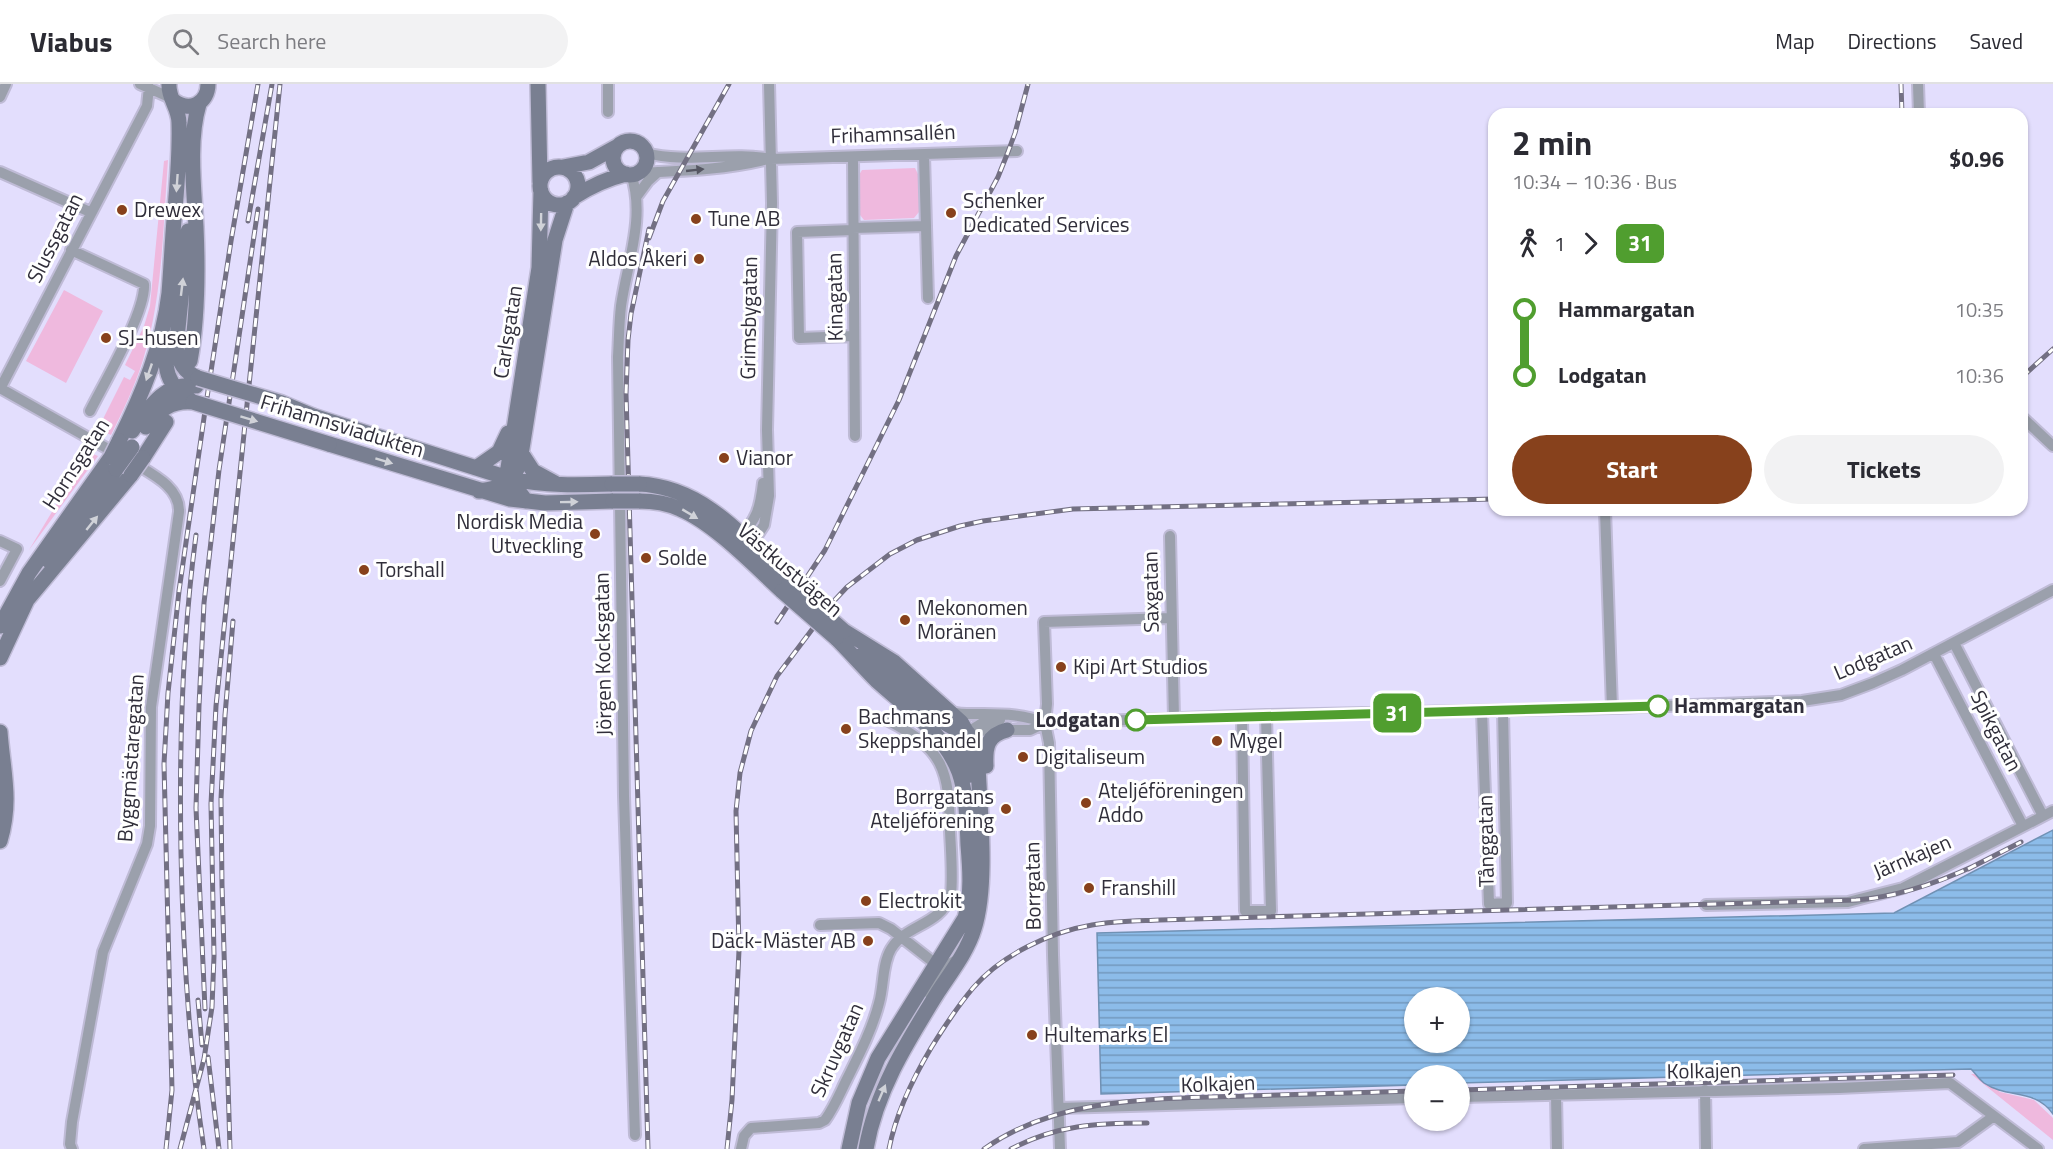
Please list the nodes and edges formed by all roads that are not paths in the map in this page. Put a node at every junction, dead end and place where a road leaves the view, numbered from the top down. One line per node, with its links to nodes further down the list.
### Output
1 (6, 84): 9 (street)
2 (208, 84): 10 (main road)
3 (540, 84): 19 (main road, Carlsgatan); 24 (main road, Carlsgatan)
4 (608, 84): 12 (street)
5 (769, 84): 18 (street, Grimsbygatan)
6 (1918, 84): 11 (street)
7 (145, 86): 8 (street); 27 (street, Slussgatan)
8 (171, 94): 10 (main road); 31 (main road, Hornsgatan, one-way to 31)
9 (0, 97)
10 (200, 104): 23 (main road)
11 (1919, 108)
12 (608, 112)
13 (618, 146): 15 (main road); 19 (main road); 22 (main road)
14 (1017, 152): 16 (street, Frihamnsallén)
15 (646, 153): 18 (street, Frihamnsallén); 22 (main road)
16 (924, 155): 17 (street, Frihamnsallén); 28 (street)
17 (853, 157): 18 (street, Frihamnsallén); 29 (street, Kinagatan)
18 (771, 159): 21 (street, Frihamnsallén, one-way to 18); 56 (street, Grimsbygatan)
19 (561, 167): 24 (main road); 26 (main road)
20 (0, 172): 27 (street)
21 (658, 172): 22 (street, Frihamnsallén); 25 (street)
22 (631, 174): 25 (street, Jörgen Kocksgatan); 26 (main road, Frihamnsallén)
23 (193, 175): 34 (main road); 35 (main road, Frihamnsviadukten, one-way to 23)
24 (540, 187): 26 (main road); 40 (main road, Carlsgatan, one-way to 40)
25 (637, 196): 97 (street, Jörgen Kocksgatan)
26 (570, 200): 46 (main road, Carlsgatan)
27 (90, 212): 30 (street, Slussgatan)
28 (926, 226): 29 (street); 32 (street)
29 (853, 229): 33 (street, Kinagatan); 33 (street)
30 (71, 250): 37 (street, Slussgatan); 39 (street)
31 (168, 295): 36 (main road); 44 (main road, Hornsgatan, one-way to 44)
32 (928, 298)
33 (855, 336): 43 (street, Kinagatan)
34 (190, 361)
35 (197, 382): 36 (main road, Frihamnsviadukten); 48 (main road, Frihamnsviadukten, bridge)
36 (175, 387): 38 (main road, Frihamnsviadukten); 44 (main road, Frihamnsviadukten)
37 (0, 388): 98 (street, Byggmästaregatan)
38 (194, 402): 44 (main road, Frihamnsviadukten); 51 (main road, Frihamnsviadukten, one-way to 51, bridge)
39 (90, 411)
40 (516, 414): 48 (main road); 49 (main road, Carlsgatan)
41 (166, 422): 59 (main road, one-way to 41, bridge)
42 (2028, 423): 45 (street)
43 (855, 436)
44 (124, 443): 47 (main road, Frihamnsviadukten, bridge)
45 (2053, 446)
46 (522, 454): 49 (main road, Carlsgatan); 50 (main road)
47 (111, 463): 59 (main road, Frihamnsviadukten); 61 (main road, Hornsgatan)
48 (479, 467): 49 (main road, Frihamnsviadukten)
49 (511, 479): 50 (main road, Frihamnsviadukten); 51 (main road); 52 (main road)
50 (560, 486): 56 (main road, Västkustvägen, bridge)
51 (479, 491): 52 (main road, Västkustvägen)
52 (526, 501): 56 (main road, Västkustvägen, one-way to 56, bridge)
53 (1605, 516): 67 (street)
54 (1170, 536): 60 (street, Saxgatan)
55 (0, 541): 57 (street)
56 (742, 545): 62 (main road, Västkustvägen, bridge)
57 (0, 581)
58 (2053, 590): 63 (street, Lodgatan)
59 (27, 600): 65 (main road)
60 (1171, 618): 74 (street, Saxgatan); 76 (street, Borrgatan)
61 (0, 626)
62 (841, 638): 68 (main road, Västkustvägen); 79 (main road); 82 (main road, Västkustvägen)
63 (1954, 643): 64 (street, Lodgatan); 80 (street)
64 (1934, 654): 67 (street, Lodgatan); 81 (street, Spikgatan)
65 (1, 656): 66 (main road)
66 (0, 670)
67 (1612, 708): 69 (street, Lodgatan)
68 (950, 711): 73 (street, Lodgatan); 79 (main road, Västkustvägen)
69 (1503, 711): 70 (street, Lodgatan); 70 (street, Tånggatan)
70 (1482, 712): 72 (street, Lodgatan)
71 (1242, 716): 72 (street, Lodgatan); 72 (street); 74 (street, Lodgatan)
72 (1266, 716)
73 (1030, 717): 76 (street, Lodgatan); 79 (street, Lodgatan)
74 (1174, 719): 76 (street, Lodgatan)
75 (887, 720): 87 (street)
76 (1045, 723): 77 (street, Lodgatan); 95 (street, Borrgatan)
77 (1007, 730): 79 (street, Lodgatan); 86 (main road)
78 (0, 732): 83 (main road)
79 (968, 733): 82 (main road, Västkustvägen); 86 (main road, Västkustvägen)
80 (2048, 813): 81 (street, Järnkajen)
81 (2023, 826): 84 (street, Järnkajen)
82 (968, 834): 89 (main road, Västkustvägen)
83 (0, 841)
84 (1706, 905)
85 (820, 925): 87 (street)
86 (974, 930): 88 (main road, Västkustvägen)
87 (902, 938): 89 (street); 99 (street, Skruvgatan)
88 (959, 959): 89 (street); 90 (main road, Västkustvägen)
89 (937, 964): 90 (street); 100 (main road, Västkustvägen)
90 (906, 1044): 101 (main road, Västkustvägen, one-way to 90)
91 (1705, 1090): 92 (street, Kolkajen); 96 (street, Kolkajen); 104 (street)
92 (1556, 1094): 93 (street, Kolkajen); 103 (street)
93 (1470, 1097)
94 (1404, 1098): 95 (street, Kolkajen)
95 (1059, 1108): 102 (street, Borrgatan)
96 (1994, 1116): 105 (street); 106 (street)
97 (634, 1135)
98 (72, 1149)
99 (741, 1149)
100 (849, 1149)
101 (866, 1149)
102 (1060, 1149)
103 (1557, 1149)
104 (1706, 1149)
105 (1864, 1149)
106 (2038, 1149)

